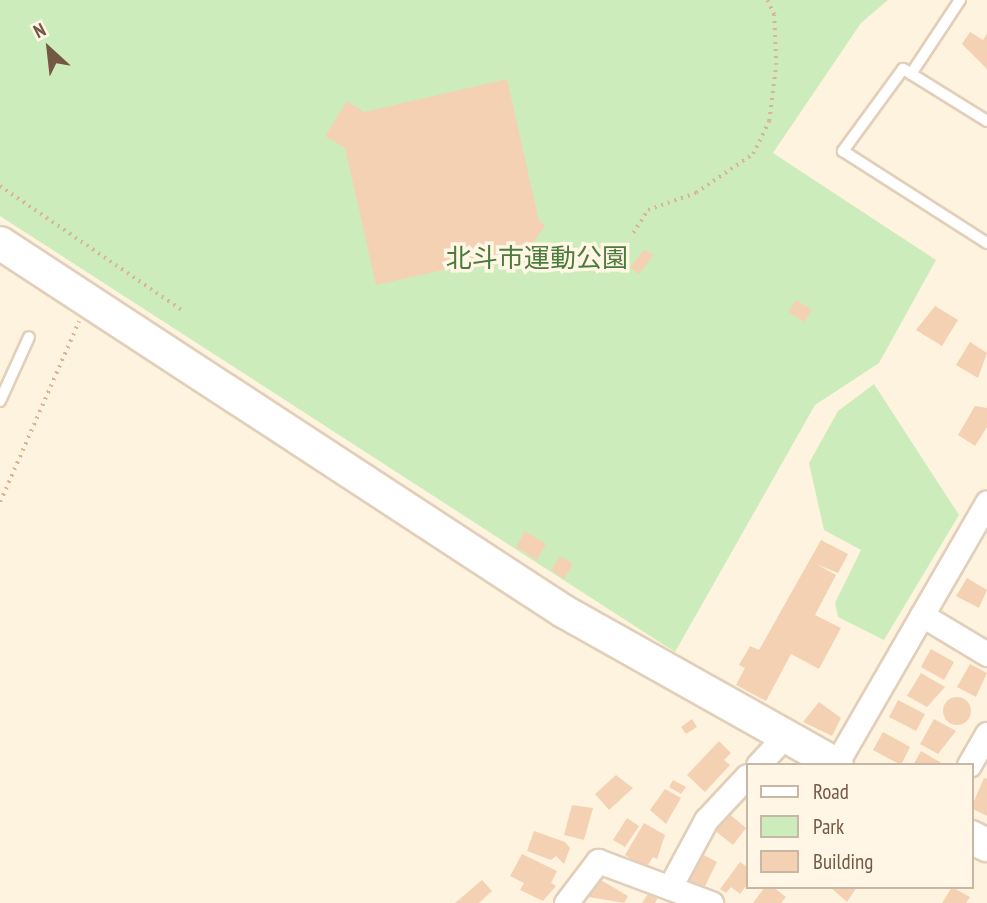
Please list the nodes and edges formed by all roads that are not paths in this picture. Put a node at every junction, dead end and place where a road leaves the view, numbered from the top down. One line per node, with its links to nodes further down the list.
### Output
1 (960, 0): 2 (lane)
2 (911, 74): 3 (lane); 5 (lane)
3 (987, 121)
4 (0, 243): 13 (street)
5 (987, 243)
6 (29, 337): 7 (lane)
7 (3, 384): 8 (lane)
8 (0, 401)
9 (987, 502): 10 (street)
10 (922, 615): 11 (street); 17 (street)
11 (987, 654)
12 (987, 734): 14 (street)
13 (784, 737): 15 (street); 16 (street)
14 (977, 761)
15 (760, 763)
16 (834, 763)
17 (837, 763)
18 (746, 777): 19 (street)
19 (671, 885): 20 (street); 21 (street)
20 (566, 903)
21 (711, 903)

